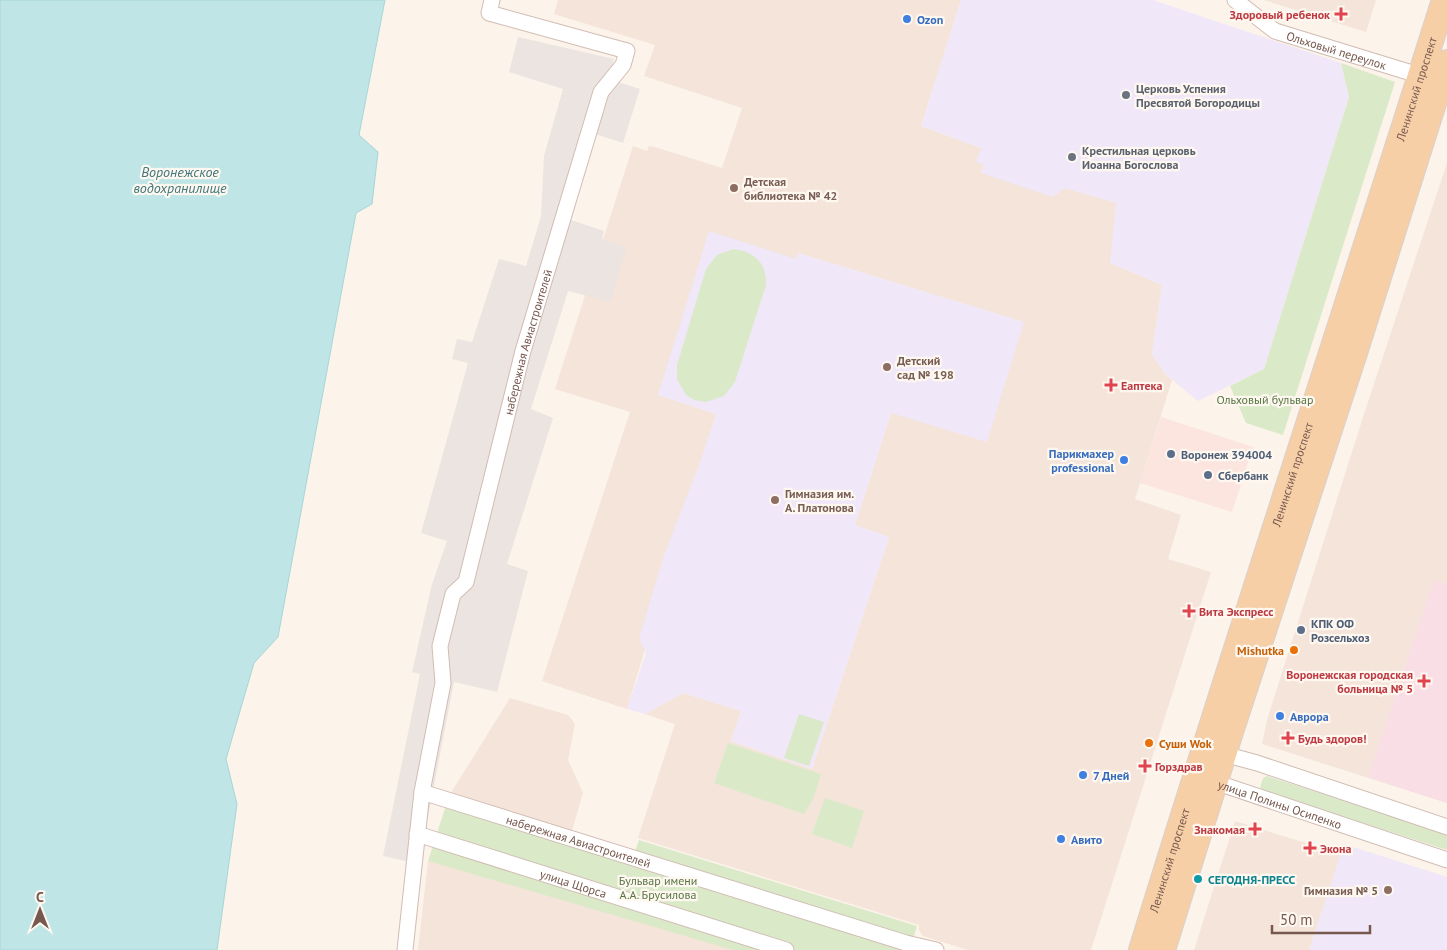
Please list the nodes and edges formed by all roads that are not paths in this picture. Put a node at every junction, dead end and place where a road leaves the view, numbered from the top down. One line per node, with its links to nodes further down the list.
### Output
1 (492, 0): 8 (street, набережная Авиастроителей)
2 (1235, 0): 4 (street, Ольховый переулок)
3 (1444, 0): 4 (main road, Ленинский проспект)
4 (1439, 75): 5 (main road, Ленинский проспект); 6 (main road, Ленинский проспект)
5 (1224, 754): 6 (street); 7 (main road, Ленинский проспект); 9 (street)
6 (1200, 760): 7 (street, улица Полины Осипенко); 16 (main road, Ленинский проспект)
7 (1215, 782): 11 (street, улица Полины Осипенко); 17 (main road, Ленинский проспект)
8 (422, 792): 10 (street, набережная Авиастроителей); 12 (street, набережная Авиастроителей)
9 (1447, 827)
10 (417, 834): 13 (street, набережная Авиастроителей); 14 (street, улица Щорса)
11 (1447, 860)
12 (905, 947): 15 (street)
13 (405, 950)
14 (786, 950)
15 (936, 950)
16 (1141, 950)
17 (1163, 950)

